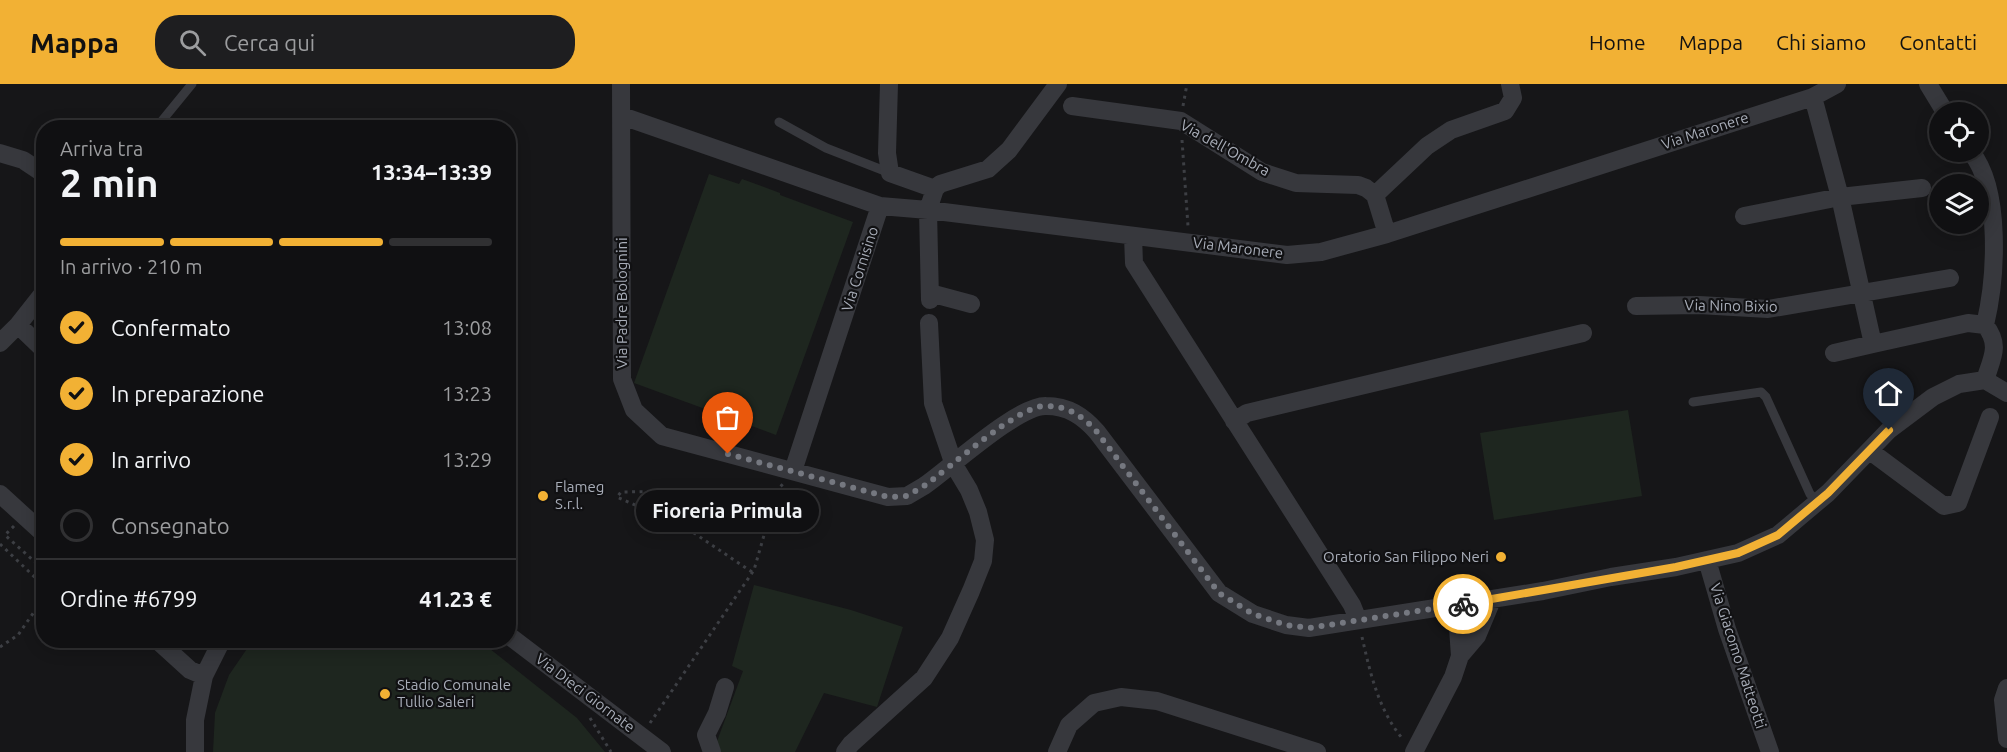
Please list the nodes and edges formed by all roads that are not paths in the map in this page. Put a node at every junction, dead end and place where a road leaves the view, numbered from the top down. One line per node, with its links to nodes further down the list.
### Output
1 (192, 84): 12 (lane)
2 (621, 84): 11 (street, Via Padre Bolognini)
3 (889, 84): 17 (street)
4 (1058, 84): 19 (street)
5 (1510, 84): 20 (street)
6 (1837, 84): 8 (street, Via Maronere)
7 (1928, 84): 9 (street)
8 (1812, 97): 21 (street); 25 (street, Via Maronere)
9 (1939, 102)
10 (1072, 106): 20 (street, Via dell'Ombra)
11 (622, 116): 22 (street); 47 (street, Via Padre Bolognini)
12 (163, 120)
13 (779, 122): 17 (lane)
14 (0, 153): 16 (street)
15 (1980, 162): 34 (street)
16 (36, 169)
17 (890, 173): 19 (street)
18 (1922, 188): 21 (street)
19 (935, 189): 23 (street)
20 (1375, 195): 25 (street)
21 (1839, 197): 24 (street); 28 (street)
22 (880, 206): 23 (street, Via Cornisino); 47 (street, Via Cornisino)
23 (928, 210): 26 (street, Via Cornisino); 30 (street)
24 (1744, 216)
25 (1387, 234): 26 (street, Via Maronere)
26 (1133, 236): 44 (street)
27 (1950, 278): 28 (street, Via Nino Bixio)
28 (1861, 294): 31 (street, Via Nino Bixio); 38 (street)
29 (36, 302): 33 (street)
30 (971, 304)
31 (1636, 306)
32 (929, 323): 46 (street)
33 (18, 325): 36 (street); 37 (street)
34 (1985, 325): 38 (street); 40 (street)
35 (1583, 333): 44 (street)
36 (36, 342)
37 (0, 343)
38 (1873, 344): 39 (street)
39 (1834, 353)
40 (1985, 380): 41 (street); 45 (street)
41 (2007, 393)
42 (1693, 402): 49 (lane)
43 (1990, 417): 45 (street)
44 (1234, 421): 54 (street)
45 (1870, 451): 49 (street)
46 (954, 465): 47 (street, Via Padre Bolognini); 54 (street, Via Padre Bolognini); 67 (street)
47 (793, 471)
48 (0, 494): 50 (street)
49 (1817, 501): 51 (street)
50 (36, 527)
51 (1707, 560): 52 (street); 70 (street, Via Giacomo Matteotti)
52 (1492, 600): 53 (street); 58 (street)
53 (1447, 607): 54 (street); 58 (street)
54 (1358, 620)
55 (516, 640): 65 (street, Via Dieci Giornate)
56 (167, 648): 59 (street)
57 (218, 648): 59 (street)
58 (1460, 656): 63 (street)
59 (204, 676): 64 (street)
60 (725, 687): 66 (street)
61 (2007, 688): 62 (street)
62 (2007, 739)
63 (1411, 748)
64 (195, 752)
65 (663, 752)
66 (712, 752)
67 (845, 752)
68 (1057, 752): 69 (street)
69 (1317, 752)
70 (1770, 752)

